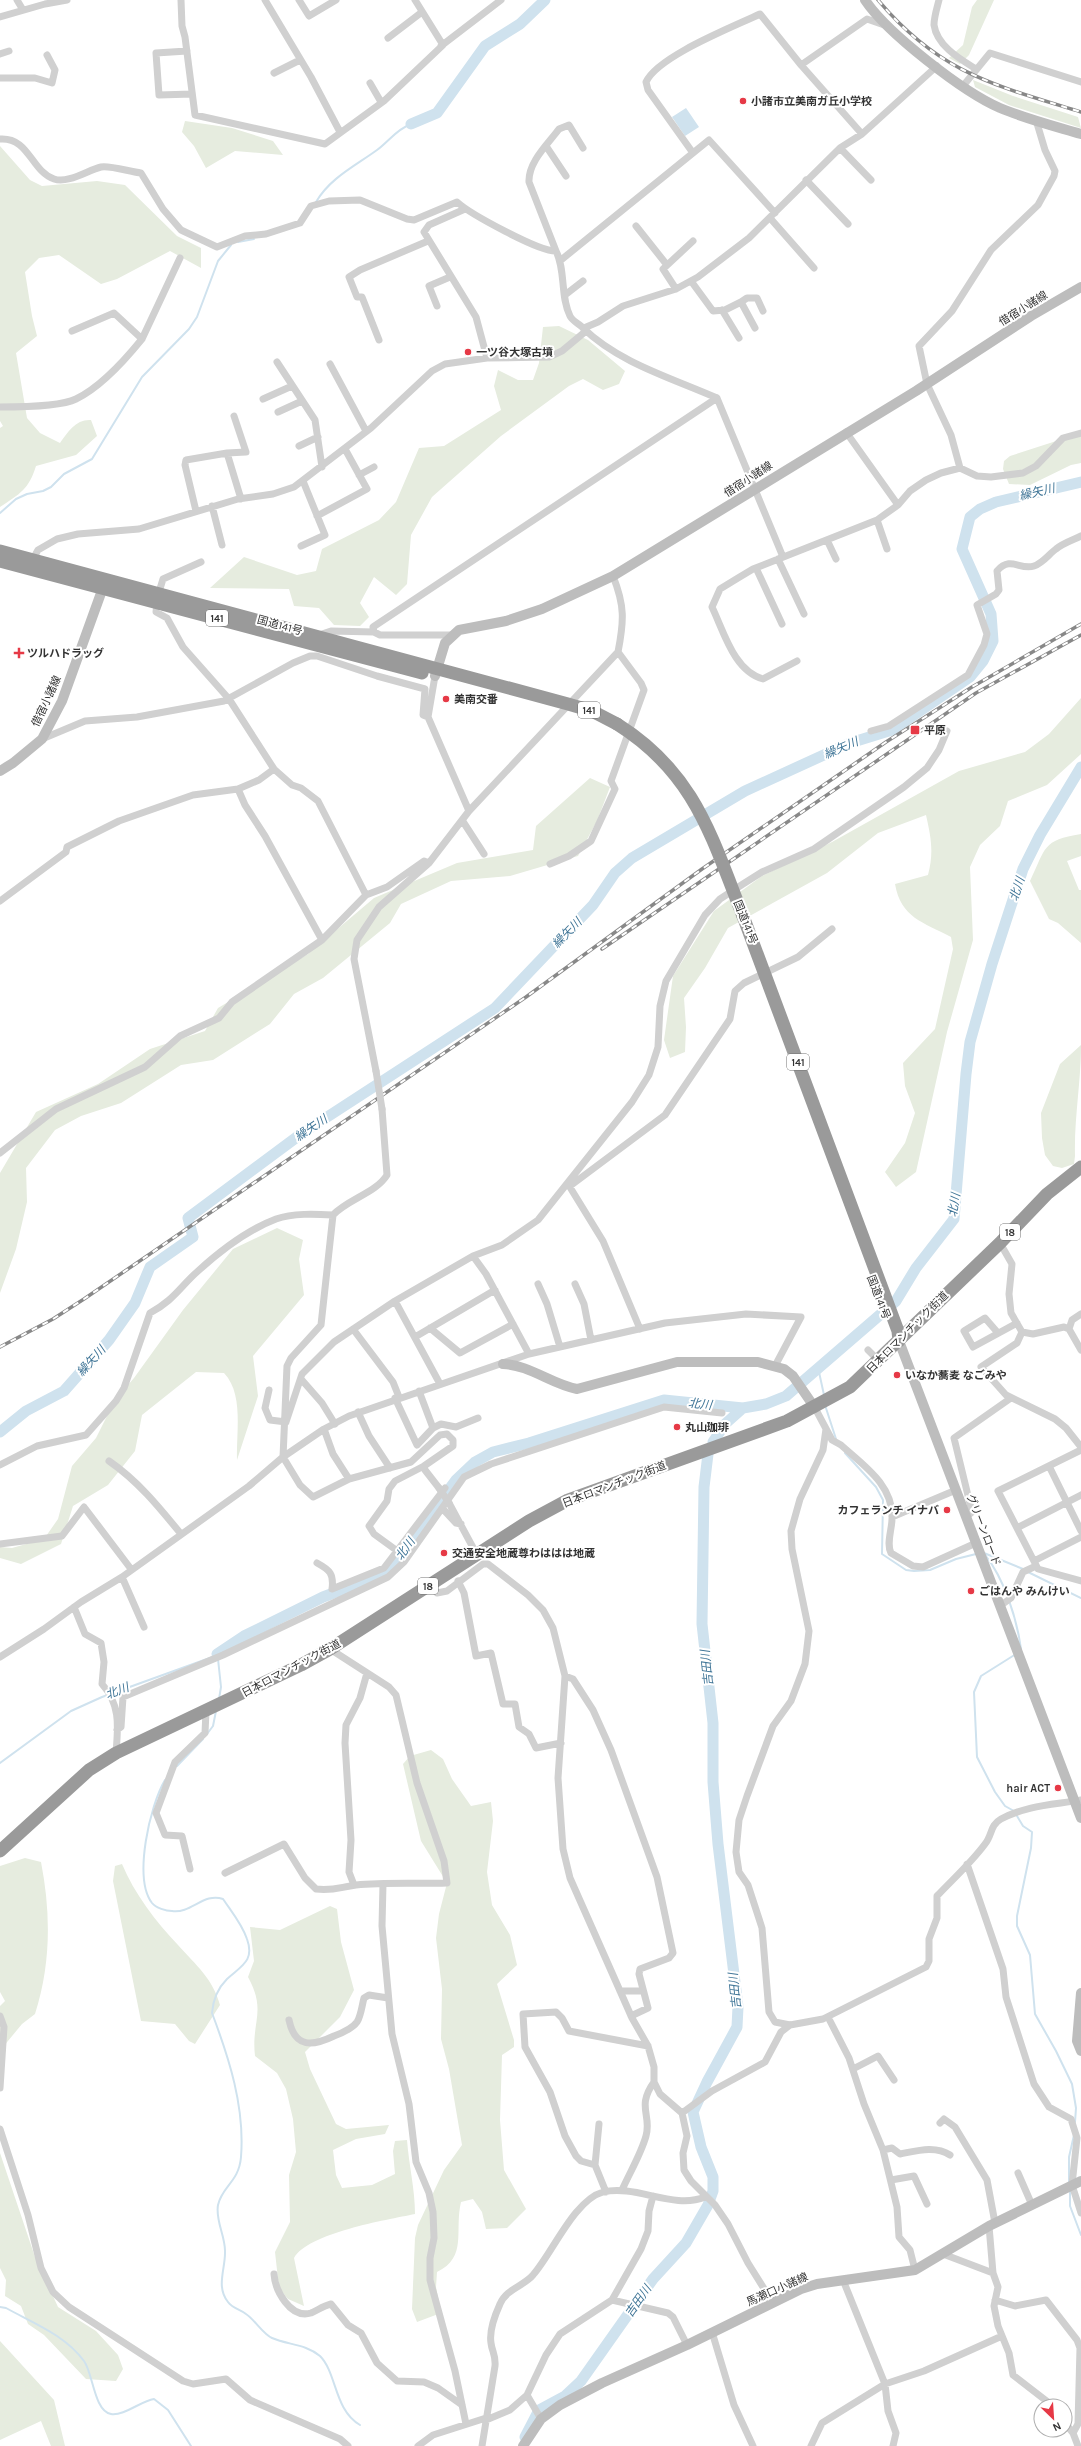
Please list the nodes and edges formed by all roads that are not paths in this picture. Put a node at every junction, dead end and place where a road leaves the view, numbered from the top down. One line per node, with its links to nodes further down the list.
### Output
1 (17, 0): 12 (street)
2 (67, 0): 10 (street)
3 (181, 0): 19 (street)
4 (265, 0): 22 (street)
5 (299, 0): 6 (street)
6 (336, 0)
7 (415, 0): 13 (street)
8 (865, 0): 15 (main road)
9 (939, 0): 25 (street)
10 (54, 1): 12 (street)
11 (499, 1): 17 (street)
12 (23, 10): 14 (street)
13 (422, 12): 16 (street); 17 (street)
14 (0, 18)
15 (887, 26): 23 (street); 24 (main road)
16 (388, 38)
17 (441, 46): 32 (street)
18 (9, 51): 20 (street)
19 (187, 51): 31 (street); 31 (street)
20 (0, 54)
21 (47, 55): 27 (street)
22 (300, 60): 26 (street); 34 (street)
23 (801, 65): 35 (street); 41 (street)
24 (937, 66): 30 (main road); 35 (street)
25 (976, 69): 28 (street); 30 (street)
26 (274, 73)
27 (0, 78)
28 (1081, 82)
29 (370, 83): 32 (street)
30 (964, 86): 33 (main road)
31 (192, 94): 34 (street)
32 (381, 102): 34 (street)
33 (1036, 120): 36 (main road); 75 (street)
34 (340, 132)
35 (862, 134): 40 (street)
36 (1081, 134)
37 (0, 139): 45 (street)
38 (546, 146): 39 (street); 42 (street); 51 (street)
39 (583, 148)
40 (840, 148): 43 (street); 44 (street)
41 (693, 153): 46 (street); 53 (street)
42 (566, 176)
43 (806, 180): 46 (street); 47 (street)
44 (872, 180)
45 (465, 209): 49 (street); 51 (street)
46 (772, 216): 55 (street); 58 (street)
47 (848, 224)
48 (636, 226): 54 (street)
49 (428, 241): 56 (street); 71 (street)
50 (693, 241): 54 (street)
51 (556, 251): 53 (street)
52 (180, 258): 70 (street)
53 (561, 260): 61 (street)
54 (667, 265): 60 (street)
55 (814, 268)
56 (450, 277): 63 (street); 72 (street)
57 (583, 281): 61 (street)
58 (691, 281): 60 (street); 64 (street)
59 (1081, 287): 75 (main road, 借宿小諸線)
60 (676, 289): 67 (street)
61 (565, 295): 67 (street)
62 (741, 302): 64 (street); 65 (street); 66 (street)
63 (437, 306)
64 (722, 310): 69 (street)
65 (763, 311)
66 (755, 328)
67 (585, 330): 72 (street); 77 (street)
68 (72, 331): 70 (street)
69 (739, 338)
70 (142, 339): 80 (street)
71 (378, 340)
72 (487, 358): 83 (street)
73 (277, 362): 76 (street)
74 (330, 364): 83 (street)
75 (927, 384): 84 (main road, 借宿小諸線); 92 (street)
76 (292, 386): 78 (street); 79 (street)
77 (717, 398): 95 (street); 119 (street)
78 (263, 399)
79 (302, 401): 81 (street); 86 (street)
80 (0, 407)
81 (278, 412)
82 (234, 416): 89 (street)
83 (366, 431): 88 (street)
84 (846, 432): 95 (main road, 借宿小諸線); 97 (street)
85 (1081, 433): 92 (street)
86 (318, 437): 87 (street); 90 (street)
87 (299, 446)
88 (345, 449): 90 (street); 93 (street)
89 (227, 454): 96 (street); 99 (street)
90 (322, 467): 94 (street)
91 (374, 467): 93 (street)
92 (960, 468): 97 (street)
93 (359, 475): 100 (street)
94 (303, 481): 96 (street); 100 (street)
95 (754, 488): 108 (street); 114 (main road, 借宿小諸線)
96 (241, 499): 98 (street)
97 (898, 505): 101 (street)
98 (212, 506): 99 (street); 104 (street)
99 (196, 511): 109 (street)
100 (317, 516): 105 (street)
101 (877, 520): 103 (street); 106 (street)
102 (1081, 536): 128 (street)
103 (827, 540): 108 (street); 110 (street)
104 (222, 545)
105 (300, 546)
106 (886, 549)
107 (0, 551): 109 (highway, 国道141号 / 141)
108 (781, 558): 113 (street); 117 (street)
109 (33, 559): 115 (highway, 国道141号 / 141)
110 (836, 559)
111 (0, 561): 115 (highway, 国道141号 / 141)
112 (201, 562): 116 (street)
113 (756, 568): 118 (street); 123 (street)
114 (613, 576): 121 (main road, 借宿小諸線); 122 (street)
115 (104, 583): 116 (highway, 国道141号 / 141); 130 (main road, 借宿小諸線)
116 (158, 597): 120 (highway, 国道141号 / 141); 124 (highway, 国道141号 / 141); 125 (street)
117 (804, 614)
118 (782, 624)
119 (374, 632): 120 (street); 121 (street)
120 (319, 635): 124 (highway, 国道141号 / 141)
121 (452, 635): 124 (main road)
122 (618, 652): 126 (street); 138 (street)
123 (797, 661)
124 (436, 672): 126 (highway, 国道141号 / 141); 127 (street)
125 (229, 699): 127 (street); 130 (street); 131 (street)
126 (563, 702): 134 (street); 143 (highway, 国道141号 / 141, bridge)
127 (428, 717): 134 (street)
128 (871, 731)
129 (947, 731): 146 (street)
130 (42, 739): 132 (main road, 借宿小諸線)
131 (274, 769): 133 (street); 139 (street)
132 (0, 770)
133 (238, 789): 140 (street); 142 (street)
134 (469, 811): 135 (street)
135 (462, 820): 136 (street); 137 (street)
136 (484, 854)
137 (429, 863): 139 (street); 147 (street, bridge)
138 (550, 864)
139 (366, 895): 142 (street)
140 (0, 901)
141 (832, 929): 143 (street)
142 (322, 940): 144 (street)
143 (766, 973): 146 (street); 165 (highway, 国道141号 / 141)
144 (0, 1153)
145 (1081, 1167): 148 (highway, 日本ロマンチック街道 / 18)
146 (568, 1184): 149 (street); 159 (street)
147 (333, 1215): 183 (street); 191 (street)
148 (1000, 1242): 155 (street); 165 (highway, 日本ロマンチック街道 / 18)
149 (473, 1256): 152 (street); 153 (street)
150 (538, 1284): 166 (street)
151 (575, 1284): 164 (street)
152 (495, 1290): 156 (street); 157 (street)
153 (395, 1301): 158 (street); 163 (street)
154 (1081, 1314): 160 (street)
155 (1017, 1322): 161 (street); 162 (street)
156 (513, 1324): 157 (street); 169 (street)
157 (430, 1328): 163 (street)
158 (353, 1329): 173 (street); 177 (street)
159 (640, 1329): 164 (street); 172 (street)
160 (1069, 1329): 161 (street); 168 (street)
161 (1022, 1332): 178 (street)
162 (998, 1333): 162 (street)
163 (415, 1337): 174 (street)
164 (591, 1340): 166 (street)
165 (899, 1341): 170 (highway, 日本ロマンチック街道 / 18); 197 (main road, グリーンロード)
166 (560, 1347): 169 (street)
167 (868, 1350): 170 (street)
168 (1081, 1350)
169 (529, 1354): 171 (street)
170 (879, 1361): 179 (highway, 日本ロマンチック街道 / 18)
171 (503, 1364): 172 (main road); 174 (street)
172 (775, 1366): 179 (main road)
173 (301, 1379): 183 (street); 184 (street)
174 (440, 1384): 176 (street)
175 (269, 1390): 183 (street)
176 (419, 1390): 177 (street); 185 (street)
177 (397, 1398): 180 (street); 185 (street)
178 (1011, 1398): 188 (street); 202 (street)
179 (815, 1408): 187 (street); 211 (highway, 日本ロマンチック街道 / 18)
180 (358, 1412): 184 (street); 194 (street)
181 (722, 1413): 200 (street)
182 (478, 1418): 185 (street)
183 (286, 1422): 189 (street)
184 (335, 1424): 186 (street)
185 (433, 1428)
186 (324, 1429): 189 (street); 195 (street)
187 (826, 1429): 201 (street); 247 (street)
188 (1081, 1449): 193 (street)
189 (283, 1457): 195 (street); 206 (street)
190 (109, 1461): 206 (street)
191 (0, 1465)
192 (424, 1466): 194 (street); 196 (street); 210 (street)
193 (1049, 1466): 199 (street); 204 (street)
194 (390, 1468): 195 (street)
195 (349, 1479)
196 (442, 1488): 203 (street, bridge); 210 (street)
197 (956, 1490): 201 (street); 202 (main road, グリーンロード)
198 (1081, 1495): 199 (street)
199 (1067, 1502): 204 (street); 205 (street)
200 (442, 1508): 203 (street); 212 (street)
201 (892, 1517): 208 (street)
202 (966, 1517): 208 (main road, グリーンロード)
203 (461, 1524): 211 (street)
204 (1017, 1528): 214 (street)
205 (1081, 1531)
206 (181, 1534): 215 (street)
207 (1081, 1537): 214 (street)
208 (976, 1543): 220 (main road, グリーンロード)
209 (0, 1544): 215 (street)
210 (396, 1552): 212 (street); 213 (street)
211 (477, 1555): 219 (highway, 日本ロマンチック街道 / 18)
212 (406, 1558): 228 (street)
213 (317, 1563)
214 (1035, 1563): 218 (street); 220 (street)
215 (131, 1570): 216 (street)
216 (122, 1577): 221 (street); 222 (street)
217 (458, 1581): 219 (street); 226 (street); 229 (street)
218 (1081, 1581)
219 (430, 1584): 223 (highway, 日本ロマンチック街道 / 18)
220 (1000, 1606): 231 (main road, グリーンロード)
221 (74, 1607): 224 (street); 228 (street)
222 (144, 1627)
223 (330, 1649): 225 (street); 227 (highway, 日本ロマンチック街道 / 18)
224 (0, 1657)
225 (367, 1673): 237 (street); 238 (street)
226 (565, 1676): 229 (street); 240 (street)
227 (206, 1711): 230 (highway, 日本ロマンチック街道 / 18); 235 (street)
228 (117, 1730): 230 (street)
229 (561, 1743): 239 (street)
230 (116, 1753): 233 (highway, 日本ロマンチック街道 / 18)
231 (1078, 1801): 232 (main road, グリーンロード); 234 (street)
232 (1081, 1818)
233 (0, 1851)
234 (967, 1864): 245 (street); 258 (street)
235 (190, 1869)
236 (225, 1874): 238 (street)
237 (383, 1884): 238 (street); 242 (street)
238 (354, 1885)
239 (620, 1991): 240 (street); 244 (street)
240 (643, 1991): 244 (street)
241 (1081, 1993): 249 (main road)
242 (388, 1998): 246 (street); 288 (street)
243 (0, 2016): 253 (street)
244 (632, 2016): 248 (street)
245 (828, 2017): 247 (street); 250 (street)
246 (289, 2020)
247 (790, 2025): 254 (street)
248 (648, 2046): 252 (street); 261 (street)
249 (1081, 2050)
250 (853, 2069): 251 (street); 259 (street)
251 (894, 2080)
252 (654, 2082): 254 (street); 265 (street)
253 (0, 2088)
254 (682, 2113): 268 (street)
255 (940, 2123): 272 (street)
256 (599, 2124): 261 (street)
257 (0, 2129): 293 (street)
258 (1078, 2148): 264 (street)
259 (884, 2150): 260 (street); 263 (street)
260 (950, 2155)
261 (595, 2165): 266 (street)
262 (1018, 2173): 270 (street)
263 (891, 2180): 269 (street); 274 (street)
264 (1077, 2183): 270 (main road, 馬瀬口小諸線); 271 (street)
265 (622, 2190): 266 (street); 267 (street)
266 (606, 2192): 289 (street)
267 (653, 2196): 268 (street); 278 (street)
268 (705, 2197): 280 (street)
269 (927, 2204)
270 (1032, 2205): 272 (main road, 馬瀬口小諸線)
271 (1081, 2213)
272 (992, 2225): 273 (main road, 馬瀬口小諸線); 275 (street)
273 (943, 2254): 274 (main road, 馬瀬口小諸線); 275 (street)
274 (914, 2270): 277 (main road, 馬瀬口小諸線)
275 (993, 2273): 279 (street)
276 (274, 2274): 288 (street)
277 (842, 2280): 280 (main road, 馬瀬口小諸線); 285 (street)
278 (612, 2300): 284 (street); 286 (street)
279 (995, 2300): 282 (street); 283 (street)
280 (773, 2303): 281 (main road, 馬瀬口小諸線)
281 (712, 2332): 284 (main road, 馬瀬口小諸線); 297 (street)
282 (1002, 2336): 285 (street); 287 (street)
283 (1079, 2340): 292 (street)
284 (687, 2345): 290 (main road, 馬瀬口小諸線)
285 (885, 2384): 298 (street); 299 (street)
286 (528, 2395): 289 (street); 290 (street)
287 (1043, 2398)
288 (462, 2405): 291 (street)
289 (486, 2419): 291 (street); 295 (street)
290 (541, 2419): 296 (main road, 馬瀬口小諸線)
291 (466, 2424): 294 (street)
292 (1073, 2434): 300 (street)
293 (348, 2446)
294 (418, 2446)
295 (482, 2446)
296 (523, 2446)
297 (753, 2446)
298 (811, 2446)
299 (893, 2446)
300 (1078, 2446)

